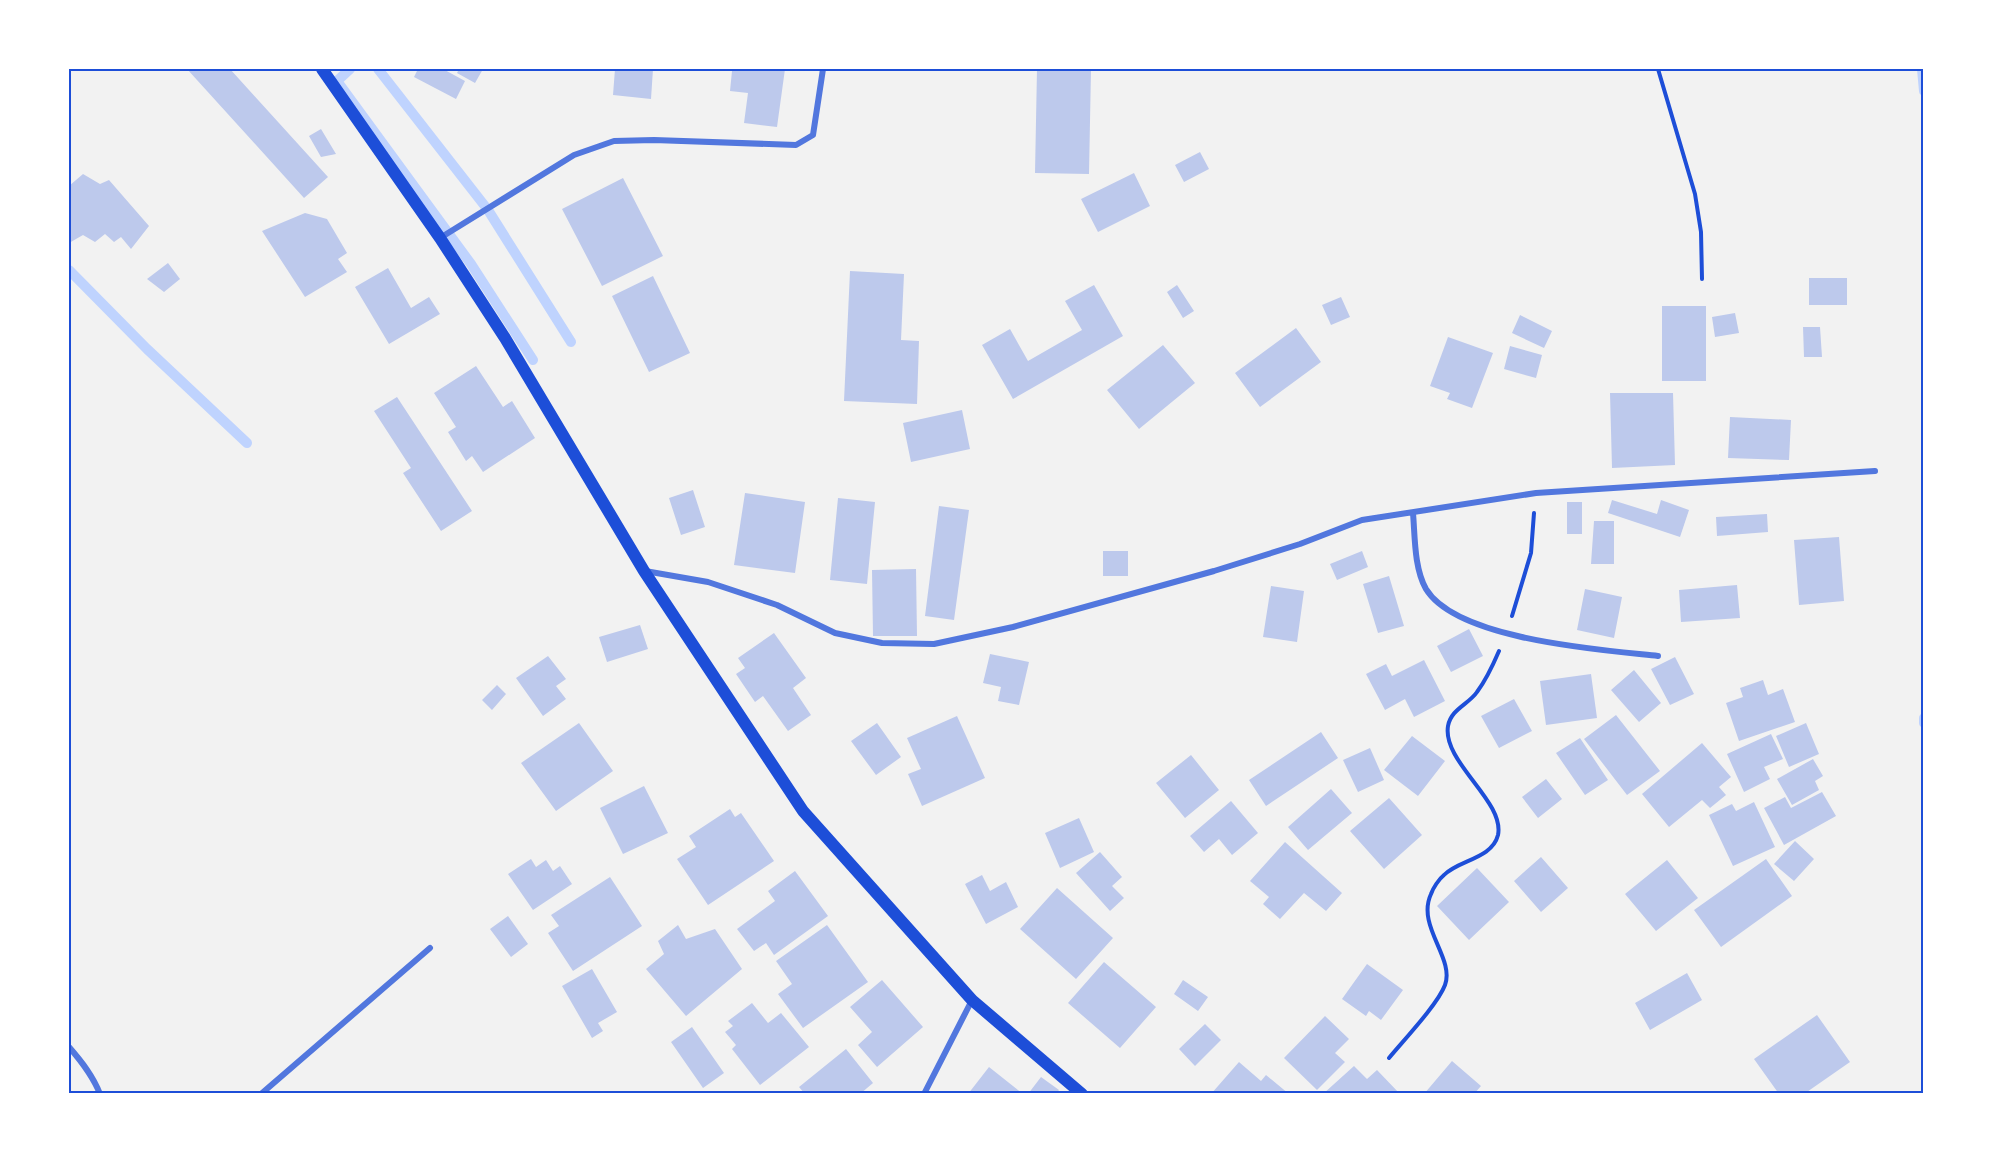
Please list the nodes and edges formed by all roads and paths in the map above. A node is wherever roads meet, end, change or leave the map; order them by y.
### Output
1 (322, 69) edge
2 (823, 69) edge
3 (1658, 69) edge
4 (440, 238) junction
5 (1702, 279) dead end
6 (1875, 471) dead end
7 (1536, 493) junction
8 (1413, 513) junction
9 (644, 571) junction
10 (1506, 633) junction
11 (1658, 656) dead end
12 (430, 948) dead end
13 (972, 1000) junction
14 (69, 1047) edge
15 (1389, 1058) dead end
16 (100, 1094) edge
17 (261, 1094) edge
18 (924, 1094) edge
19 (1082, 1094) edge

1 - 4 main road
2 - 4 street
3 - 5 path
4 - 9 main road
6 - 7 street
7 - 8 street
7 - 10 path
8 - 9 street
8 - 10 street
9 - 13 main road
10 - 11 street
10 - 15 path
12 - 17 street
13 - 18 street
13 - 19 main road
14 - 16 street

